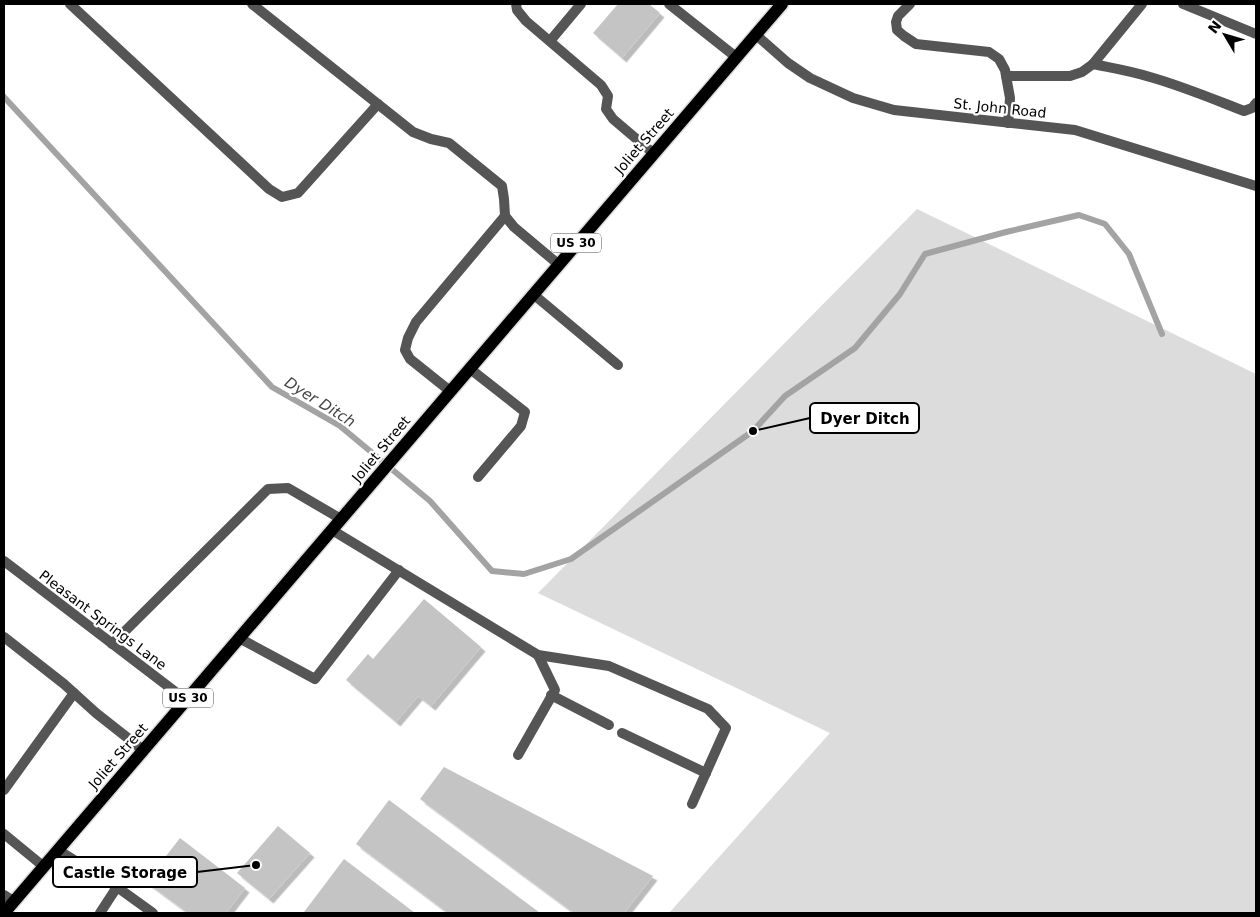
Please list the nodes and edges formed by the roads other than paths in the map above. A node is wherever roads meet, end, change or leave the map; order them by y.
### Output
1 (70, 4) edge
2 (252, 4) edge
3 (516, 4) edge
4 (581, 4) edge
5 (668, 4) edge
6 (782, 4) edge
7 (910, 4) edge
8 (1142, 4) edge
9 (1183, 4) edge
10 (755, 34) junction
11 (1256, 34) edge
12 (550, 41) junction
13 (736, 57) junction
14 (1093, 64) junction
15 (1006, 76) junction
16 (1256, 103) edge
17 (378, 104) junction
18 (1008, 123) junction
19 (653, 154) junction
20 (1256, 186) edge
21 (505, 216) junction
22 (558, 264) junction
23 (532, 294) junction
24 (618, 365) dead end
25 (469, 368) junction
26 (450, 391) junction
27 (478, 477) dead end
28 (340, 519) junction
29 (332, 530) junction
30 (4, 561) edge
31 (399, 570) junction
32 (4, 637) edge
33 (239, 638) junction
34 (112, 644) junction
35 (538, 655) junction
36 (74, 693) junction
37 (551, 695) junction
38 (186, 700) junction
39 (609, 726) dead end
40 (622, 733) dead end
41 (143, 750) junction
42 (518, 755) dead end
43 (706, 773) junction
44 (4, 790) edge
45 (692, 804) dead end
46 (4, 834) edge
47 (58, 850) junction
48 (44, 866) junction
49 (117, 887) junction
50 (9, 898) edge
51 (4, 913) edge
52 (100, 913) edge
53 (153, 913) edge

1 - 17 street
2 - 17 street
3 - 12 street
4 - 12 street
5 - 13 street
6 - 10 main road, Joliet Street / US 30
7 - 15 street
8 - 14 street
9 - 11 street
10 - 13 main road, Joliet Street / US 30
10 - 18 street, St. John Road
12 - 19 street
13 - 19 main road, Joliet Street / US 30
14 - 15 street
14 - 16 street
15 - 18 street
17 - 21 street
18 - 20 street, St. John Road
19 - 22 main road, Joliet Street / US 30
21 - 22 street
21 - 26 street
22 - 23 main road, Joliet Street / US 30
23 - 24 street
23 - 25 main road, Joliet Street / US 30
25 - 26 main road, Joliet Street / US 30
25 - 27 street
26 - 28 main road, Joliet Street / US 30
28 - 29 main road, Joliet Street / US 30
28 - 34 street
29 - 31 street
29 - 33 main road, Joliet Street / US 30
30 - 34 street, Pleasant Springs Lane
31 - 33 street
31 - 35 street
32 - 36 street
33 - 38 main road, Joliet Street / US 30
34 - 38 street, Pleasant Springs Lane
35 - 37 street
35 - 43 street
36 - 41 street
36 - 44 street
37 - 39 street
37 - 42 street
38 - 41 main road, Joliet Street / US 30
40 - 43 street
41 - 47 main road, Joliet Street / US 30
43 - 45 street
46 - 48 street
47 - 48 main road, Joliet Street / US 30
47 - 49 street
48 - 50 main road, Joliet Street / US 30
49 - 52 street
49 - 53 street
50 - 51 main road, Joliet Street / US 30

